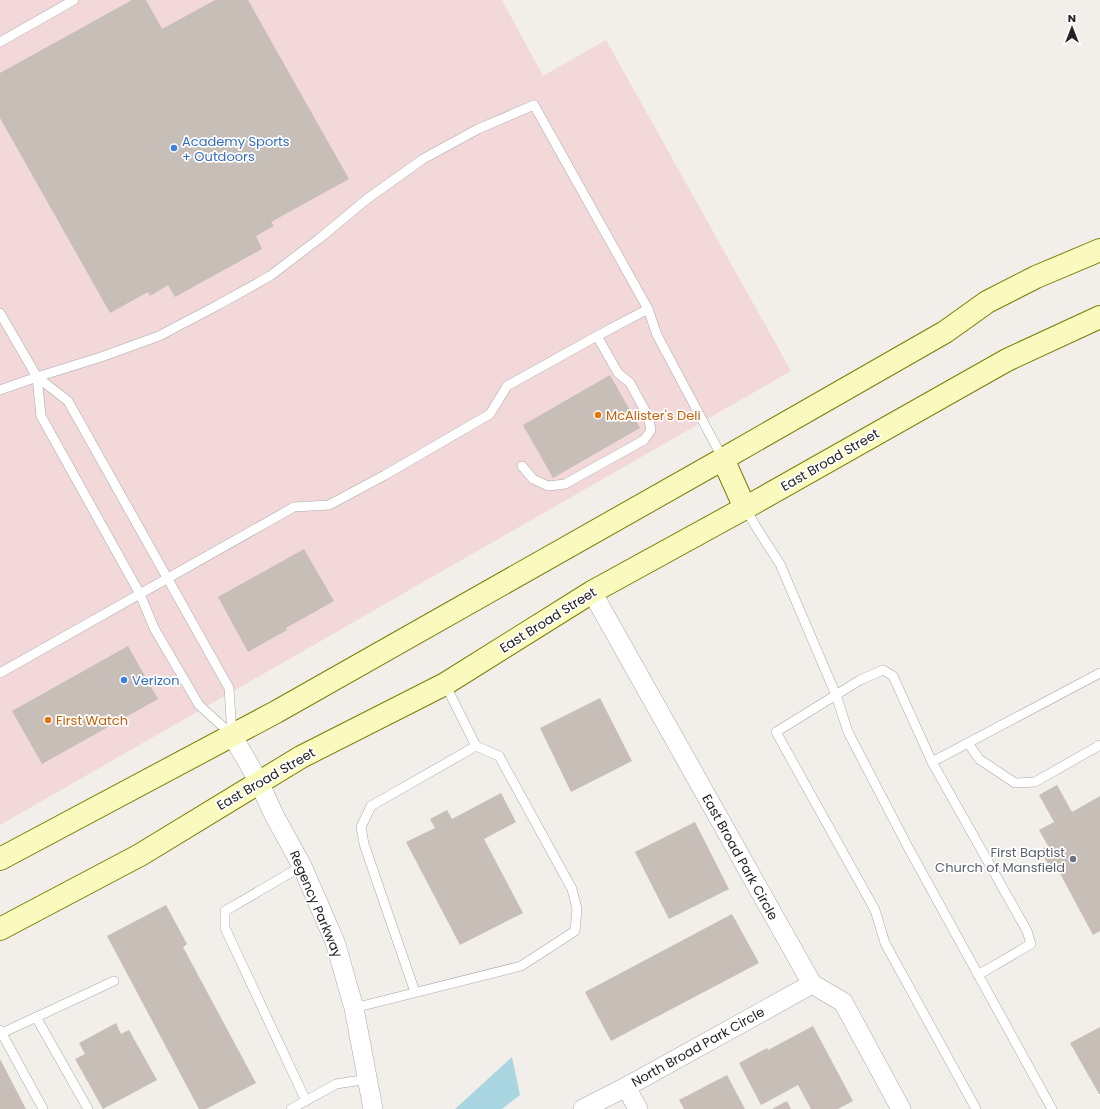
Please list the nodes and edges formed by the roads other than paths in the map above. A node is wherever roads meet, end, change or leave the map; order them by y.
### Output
1 (74, 0) edge
2 (0, 42) edge
3 (1100, 250) edge
4 (648, 309) junction
5 (0, 313) edge
6 (1100, 317) edge
7 (597, 336) junction
8 (37, 377) junction
9 (0, 390) edge
10 (724, 459) junction
11 (522, 466) dead end
12 (745, 508) junction
13 (168, 578) junction
14 (592, 592) junction
15 (140, 594) junction
16 (0, 673) edge
17 (1100, 673) edge
18 (445, 684) junction
19 (836, 695) junction
20 (232, 735) junction
21 (968, 743) junction
22 (1100, 745) edge
23 (476, 746) junction
24 (932, 762) junction
25 (259, 782) junction
26 (0, 859) edge
27 (302, 866) junction
28 (0, 929) edge
29 (978, 975) junction
30 (114, 981) dead end
31 (812, 984) junction
32 (416, 992) junction
33 (354, 1008) junction
34 (36, 1017) junction
35 (1, 1032) edge
36 (368, 1079) junction
37 (626, 1087) junction
38 (306, 1101) junction
39 (898, 1108) edge
40 (43, 1109) edge
41 (88, 1109) edge
42 (291, 1109) edge
43 (373, 1109) edge
44 (583, 1109) edge
45 (638, 1109) edge
46 (976, 1109) edge
47 (1052, 1109) edge

1 - 2 lane
3 - 10 main road
4 - 7 lane
4 - 8 lane
4 - 10 lane
5 - 8 lane
6 - 12 main road, East Broad Street
7 - 11 lane
7 - 13 lane
8 - 9 lane
8 - 13 lane
8 - 15 lane
10 - 12 main road
10 - 20 main road
12 - 14 main road, East Broad Street
12 - 19 lane
13 - 15 lane
13 - 20 lane
14 - 18 main road, East Broad Street
14 - 31 street, East Broad Park Circle
15 - 16 lane
15 - 20 lane
17 - 21 lane
18 - 23 lane
18 - 25 main road, East Broad Street
19 - 24 lane
19 - 29 lane
19 - 46 lane
20 - 25 street, Regency Parkway
20 - 26 main road
21 - 22 lane
21 - 24 lane
23 - 32 lane
23 - 32 lane
24 - 29 lane
25 - 27 street, Regency Parkway
25 - 28 main road, East Broad Street
27 - 33 street, Regency Parkway
27 - 38 lane
29 - 47 lane
30 - 34 lane
31 - 37 street, North Broad Park Circle
31 - 39 street
32 - 33 lane
33 - 36 street, Regency Parkway
34 - 35 lane
34 - 41 lane
35 - 40 lane
36 - 38 lane
36 - 43 street, Regency Parkway
37 - 44 street, North Broad Park Circle
37 - 45 street
38 - 42 lane

